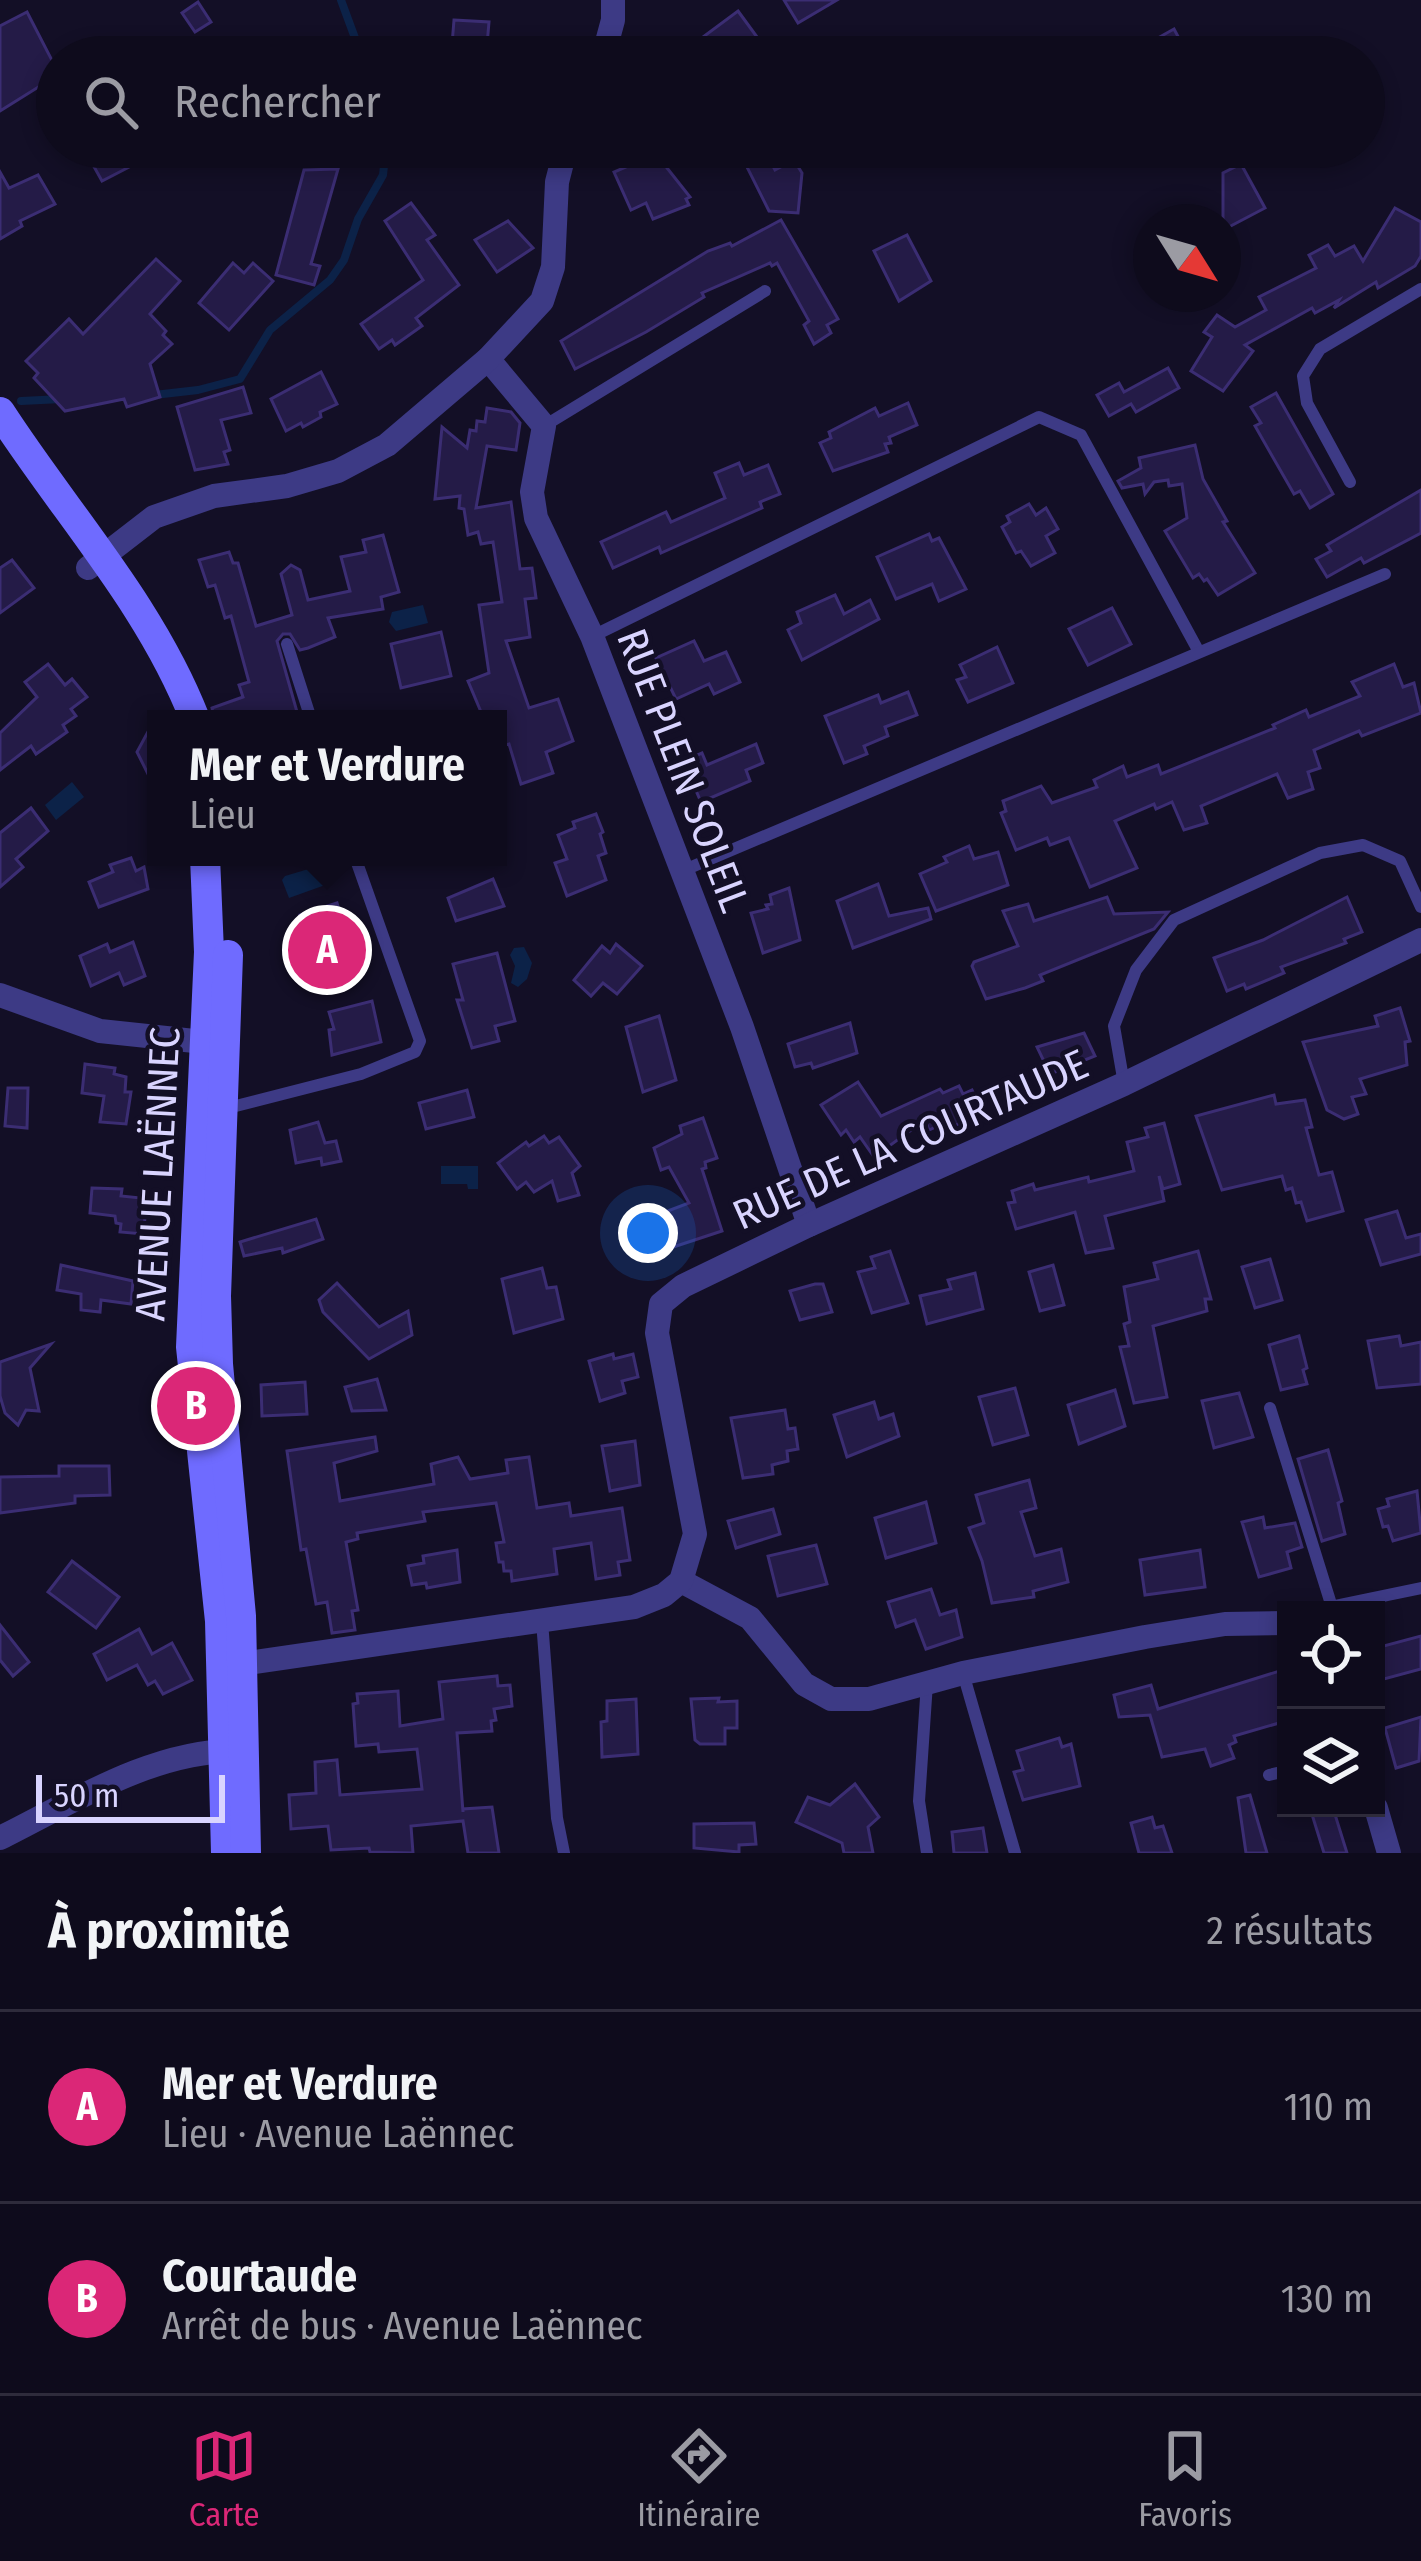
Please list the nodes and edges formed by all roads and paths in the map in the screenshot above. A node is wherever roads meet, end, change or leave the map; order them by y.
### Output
1 (613, 0) edge
2 (609, 36) edge
3 (561, 168) edge
4 (1421, 289) edge
5 (765, 291) dead end
6 (488, 359) junction
7 (0, 412) edge
8 (544, 426) junction
9 (0, 442) edge
10 (1350, 482) dead end
11 (95, 562) junction
12 (1385, 574) dead end
13 (592, 636) junction
14 (287, 644) dead end
15 (1198, 652) junction
16 (170, 710) edge
17 (191, 710) edge
18 (307, 710) edge
19 (205, 866) edge
20 (225, 866) edge
21 (358, 866) edge
22 (680, 871) junction
23 (1421, 907) edge
24 (1421, 940) edge
25 (0, 995) edge
26 (215, 1043) junction
27 (1124, 1084) junction
28 (223, 1110) junction
29 (809, 1225) junction
30 (1270, 1408) dead end
31 (681, 1581) junction
32 (1421, 1588) edge
33 (1330, 1601) edge
34 (1348, 1601) edge
35 (542, 1618) junction
36 (1277, 1623) edge
37 (232, 1665) junction
38 (963, 1673) junction
39 (927, 1683) junction
40 (235, 1751) junction
41 (1277, 1773) edge
42 (1269, 1775) dead end
43 (1379, 1817) edge
44 (2, 1832) edge
45 (226, 1853) edge
46 (246, 1853) edge
47 (563, 1853) edge
48 (927, 1853) edge
49 (1015, 1853) edge
50 (1389, 1853) edge

1 - 2 street
3 - 6 street
4 - 10 lane
5 - 8 lane
6 - 8 street
6 - 11 street
7 - 11 main road
8 - 13 street, RUE PLEIN SOLEIL
9 - 11 main road
11 - 16 main road
11 - 17 main road
12 - 15 lane
13 - 15 lane
13 - 22 street, RUE PLEIN SOLEIL
14 - 18 lane
15 - 22 lane
19 - 26 main road, AVENUE LAËNNEC
20 - 26 main road, AVENUE LAËNNEC
21 - 28 lane
22 - 29 street, RUE PLEIN SOLEIL
23 - 27 lane
24 - 27 street, RUE DE LA COURTAUDE
25 - 26 street
26 - 28 main road, AVENUE LAËNNEC
26 - 37 main road, AVENUE LAËNNEC
27 - 29 street, RUE DE LA COURTAUDE
28 - 37 main road, AVENUE LAËNNEC
29 - 31 street, RUE DE LA COURTAUDE
30 - 33 lane
31 - 35 street
31 - 39 street
32 - 34 lane
35 - 37 street
35 - 47 lane
36 - 38 street
37 - 40 main road, AVENUE LAËNNEC
38 - 39 street
38 - 49 lane
39 - 48 lane
40 - 44 street
40 - 45 main road, AVENUE LAËNNEC
40 - 46 main road, AVENUE LAËNNEC
41 - 42 lane
43 - 50 street

